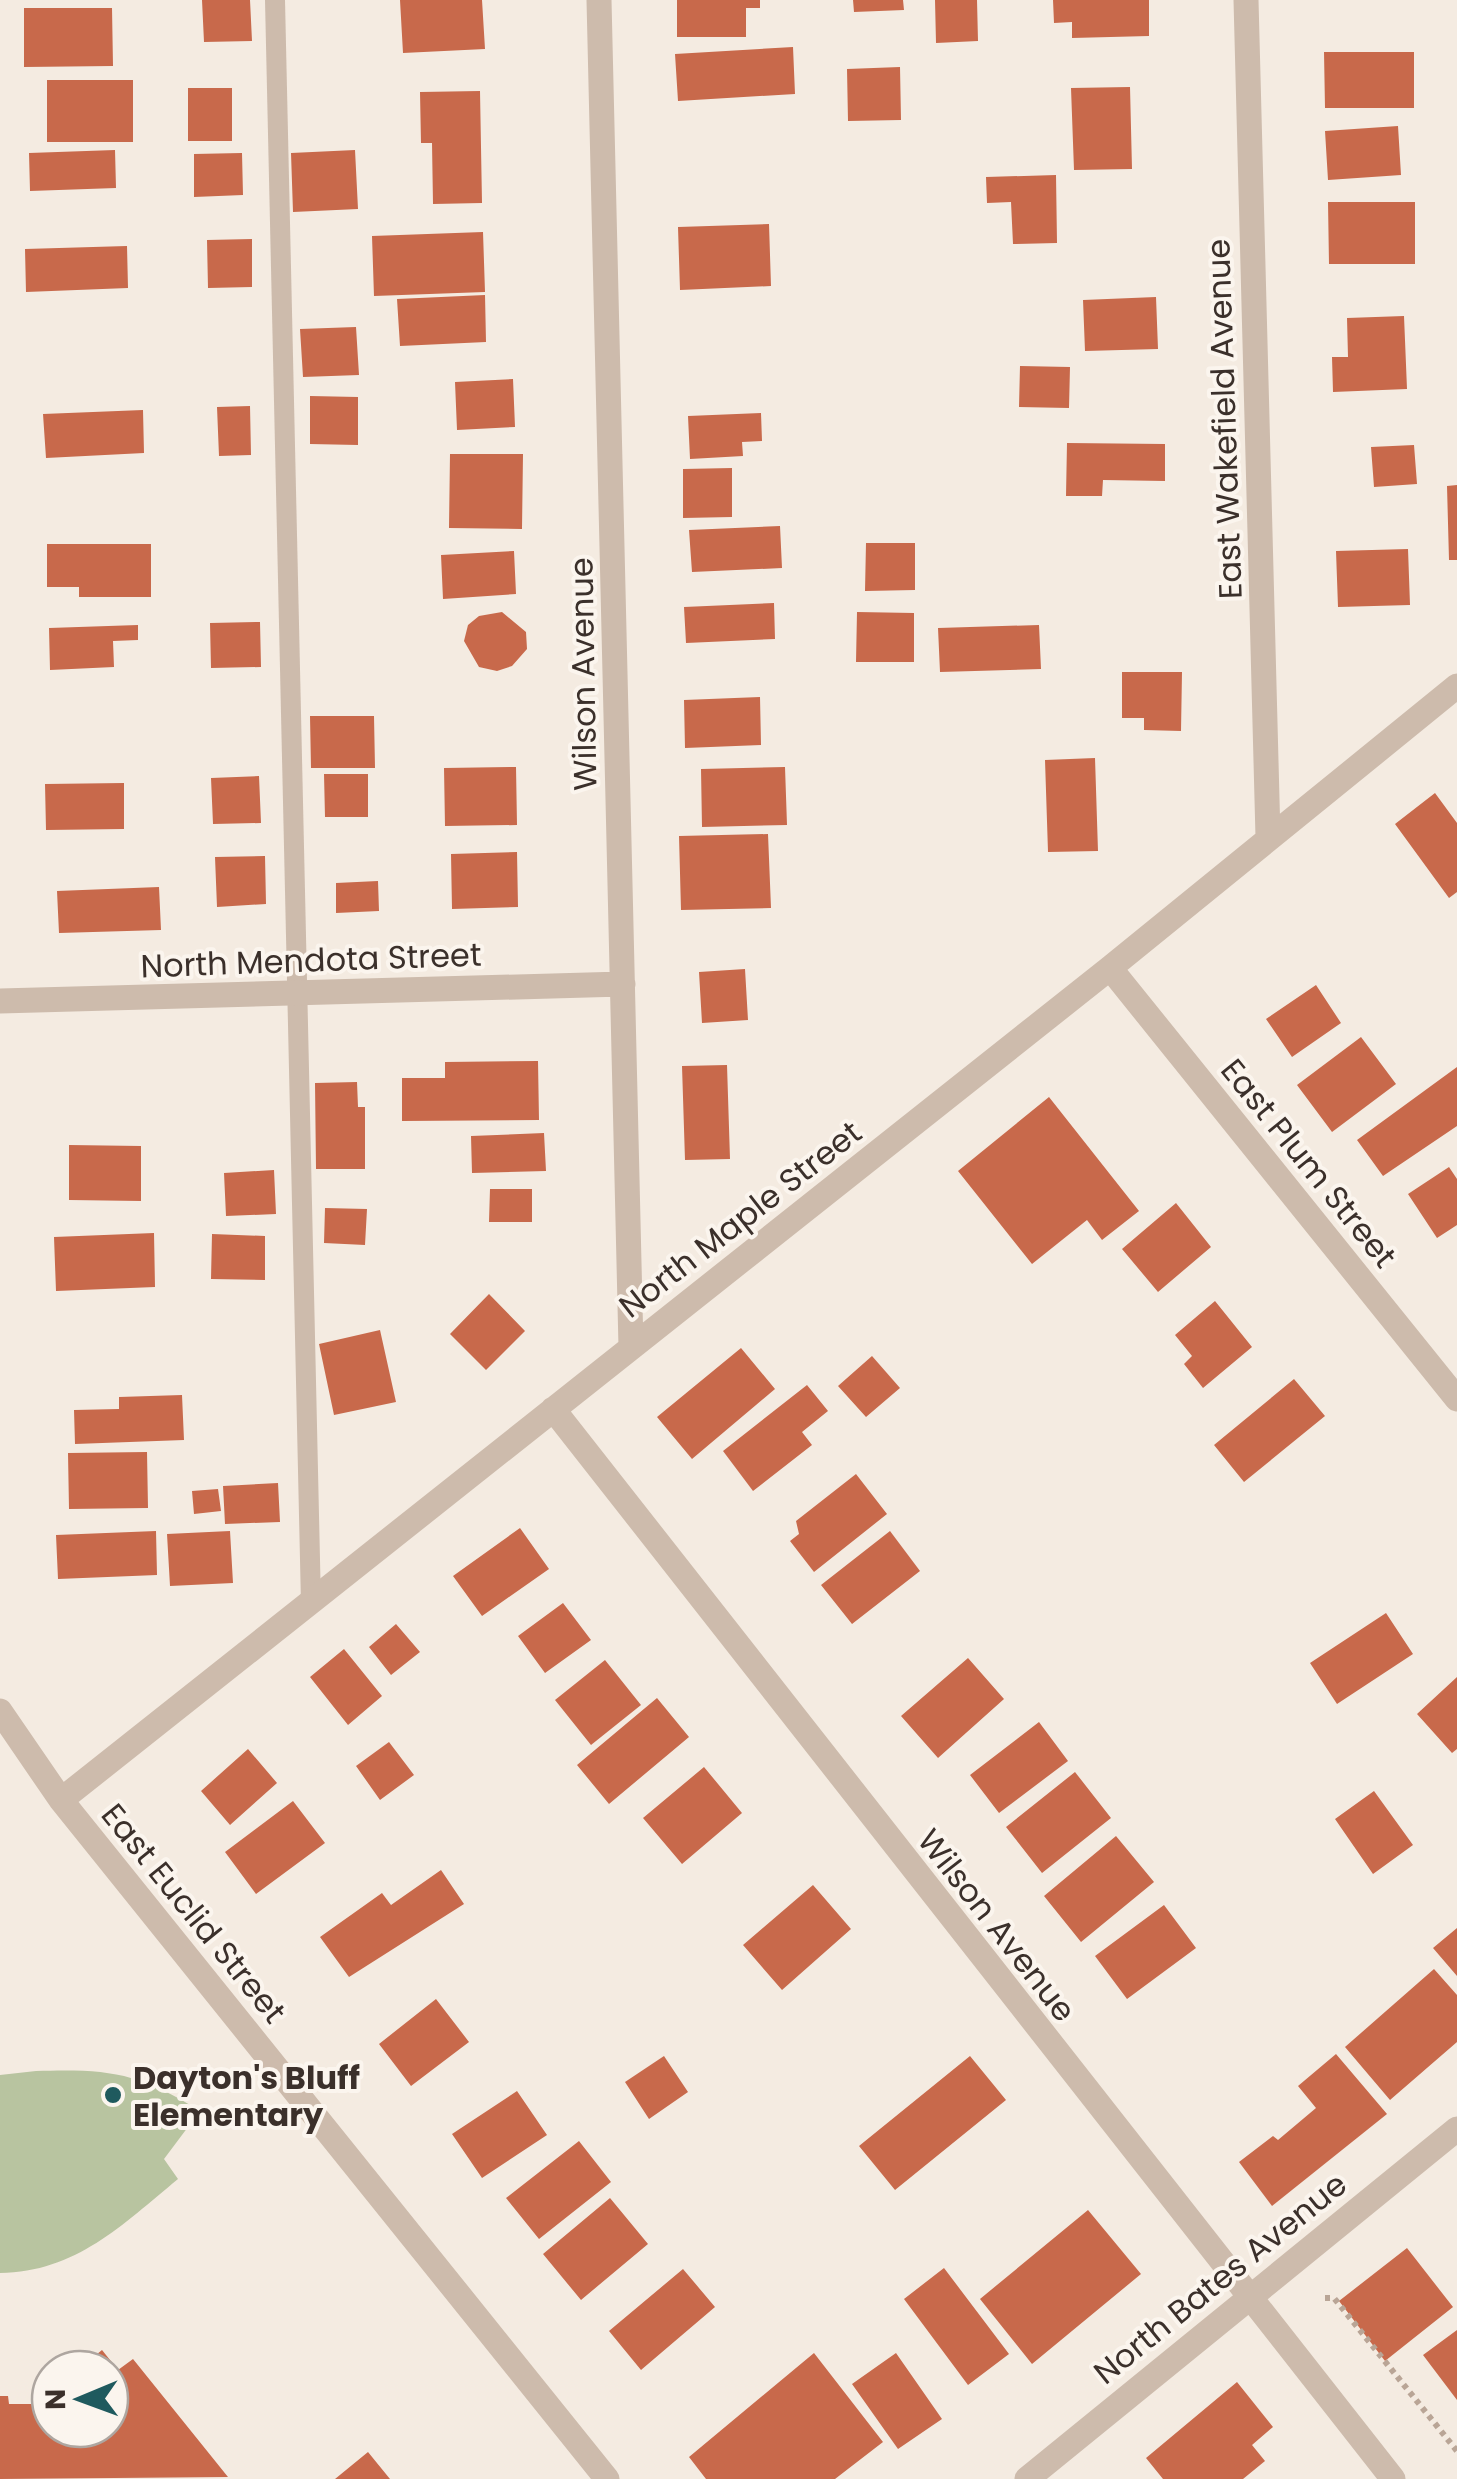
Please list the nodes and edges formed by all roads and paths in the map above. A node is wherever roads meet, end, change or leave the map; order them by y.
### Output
1 (275, 0) edge
2 (600, 0) edge
3 (1246, 0) edge
4 (1457, 686) edge
5 (1268, 837) junction
6 (1110, 968) junction
7 (623, 984) junction
8 (298, 992) junction
9 (0, 1001) edge
10 (631, 1347) junction
11 (1457, 1399) edge
12 (553, 1409) junction
13 (310, 1604) junction
14 (0, 1711) edge
15 (61, 1800) junction
16 (1457, 2129) edge
17 (1247, 2296) junction
18 (1325, 2298) dead end
19 (1457, 2451) edge
20 (607, 2479) edge
21 (1026, 2479) edge
22 (1393, 2479) edge

1 - 8 lane
2 - 7 street, Wilson Avenue
3 - 5 street, East Wakefield Avenue
4 - 5 street, North Maple Street
5 - 6 street, North Maple Street
6 - 10 street, North Maple Street
6 - 11 street, East Plum Street
7 - 8 street, North Mendota Street
7 - 10 street, Wilson Avenue
8 - 9 street, North Mendota Street
8 - 13 lane
10 - 12 street, North Maple Street
12 - 13 street, North Maple Street
12 - 17 street, Wilson Avenue
13 - 15 street, North Maple Street
14 - 15 street, East Euclid Street
15 - 20 street, East Euclid Street
16 - 17 street, North Bates Avenue
17 - 21 street, North Bates Avenue
17 - 22 street, Wilson Avenue
18 - 19 path

